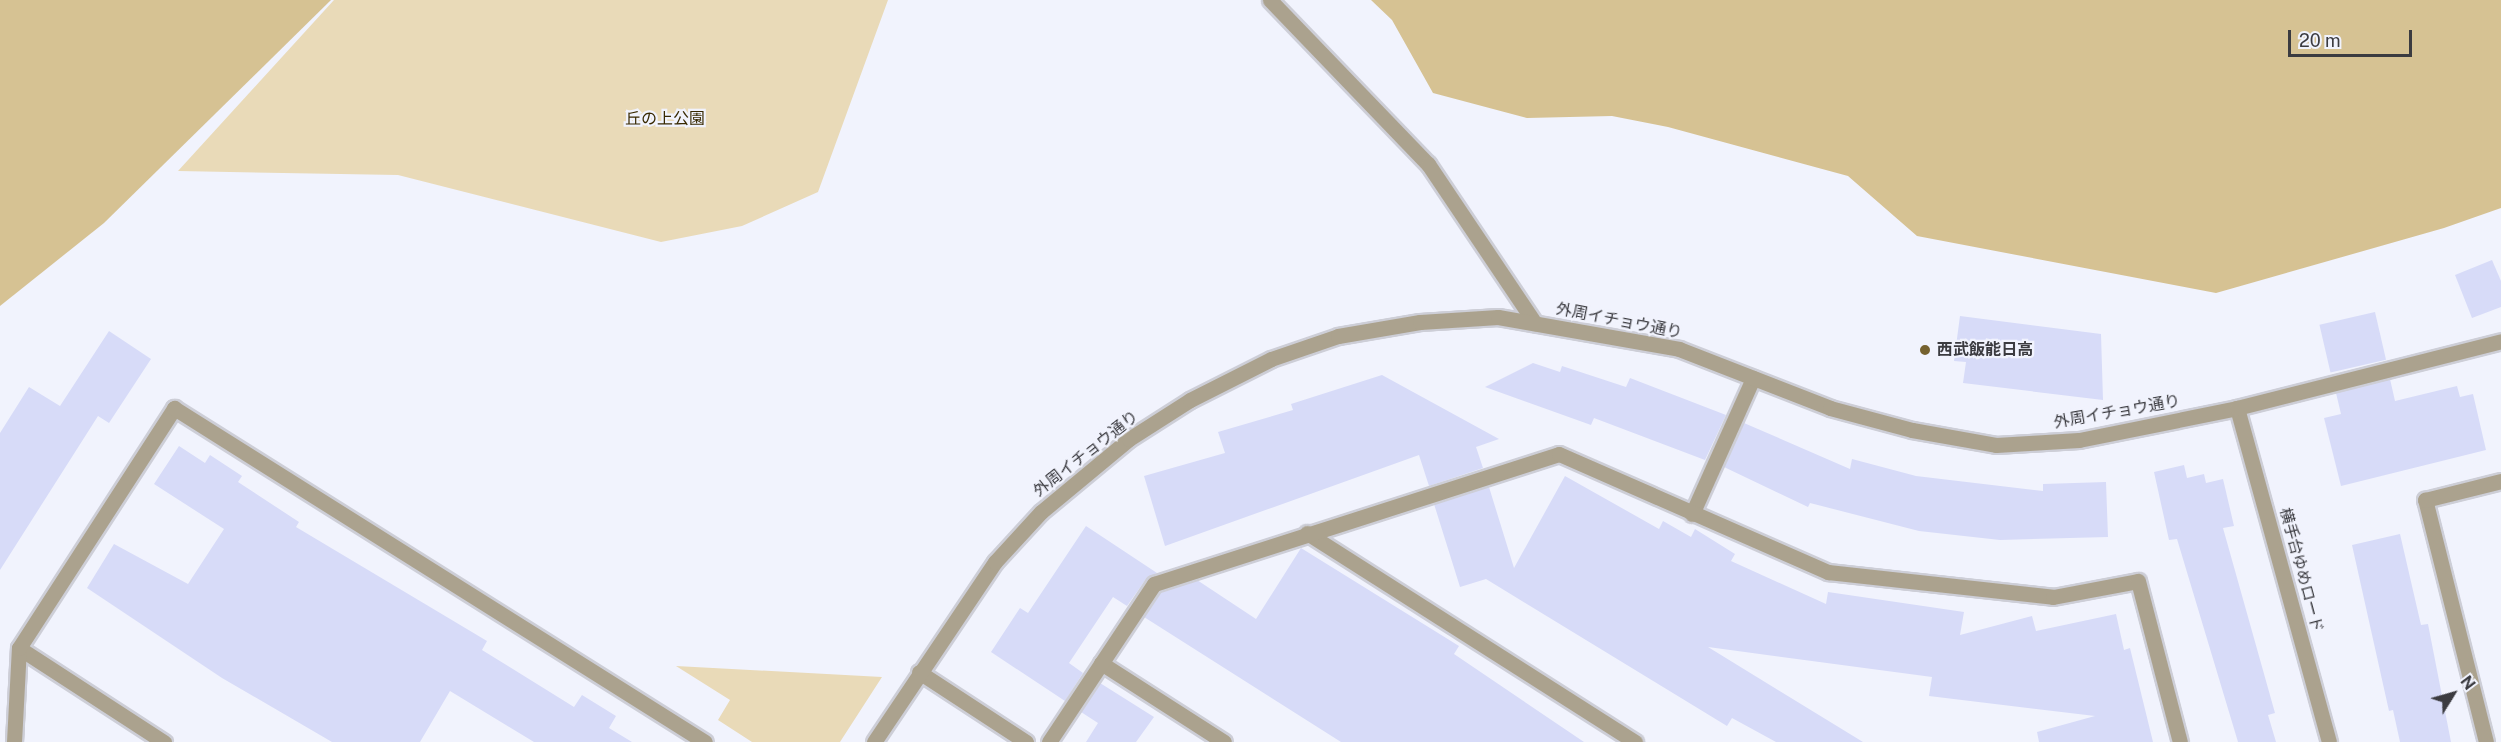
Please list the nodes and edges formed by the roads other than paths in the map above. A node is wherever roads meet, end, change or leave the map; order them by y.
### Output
1 (1270, 0) edge
2 (1535, 323) junction
3 (2501, 341) edge
4 (1754, 378) junction
5 (2237, 408) junction
6 (2501, 481) edge
7 (1692, 514) junction
8 (1307, 533) junction
9 (19, 648) junction
10 (1101, 663) junction
11 (919, 672) junction
12 (14, 742) edge
13 (164, 742) edge
14 (705, 742) edge
15 (874, 742) edge
16 (1026, 742) edge
17 (1049, 742) edge
18 (1224, 742) edge
19 (1635, 742) edge
20 (2180, 742) edge
21 (2329, 742) edge
22 (2486, 742) edge

1 - 2 street
2 - 4 street, 外周イチョウ通り
2 - 11 street, 外周イチョウ通り
3 - 5 street, 外周イチョウ通り
4 - 5 street, 外周イチョウ通り
4 - 7 street
5 - 21 street, 横手台ゆめロード
6 - 22 street
7 - 8 street
7 - 20 street
8 - 10 street
8 - 19 street
9 - 12 street
9 - 13 street
9 - 14 street
10 - 17 street
10 - 18 street
11 - 15 street, 外周イチョウ通り
11 - 16 street

